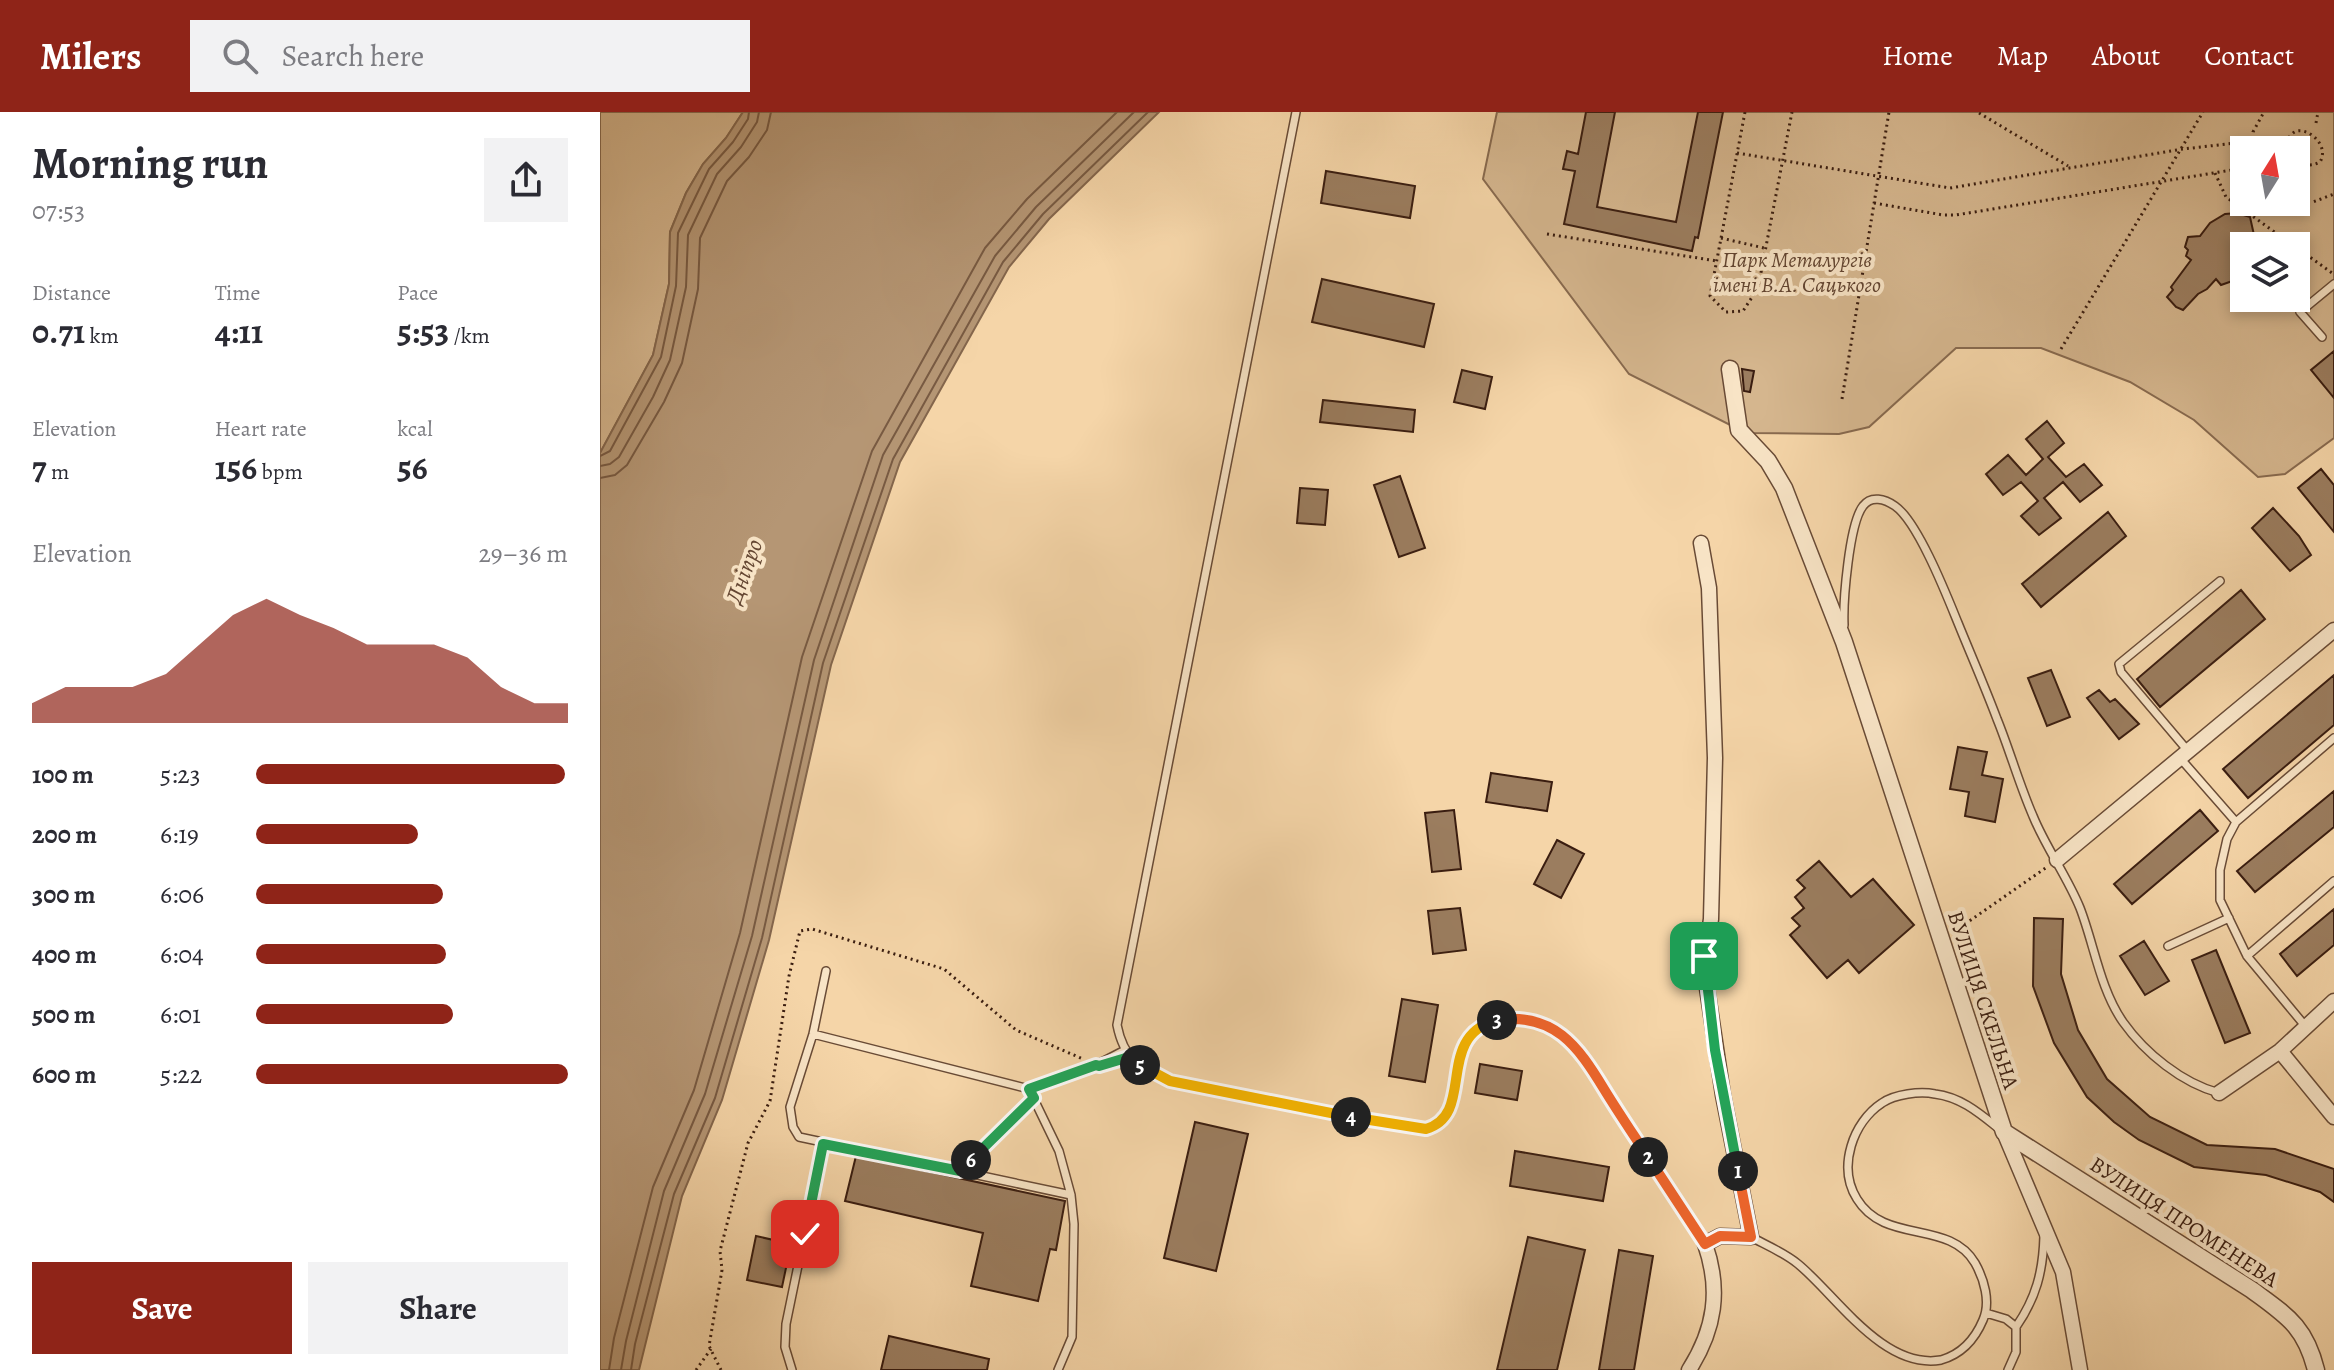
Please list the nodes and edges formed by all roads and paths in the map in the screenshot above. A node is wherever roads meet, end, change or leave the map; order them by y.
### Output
1 (1296, 112) edge
2 (1745, 112) edge
3 (1792, 112) edge
4 (1889, 112) edge
5 (2203, 112) edge
6 (2264, 112) edge
7 (2318, 112) edge
8 (1979, 113) edge
9 (2316, 123) junction
10 (2326, 129) dead end
11 (2253, 136) edge
12 (2290, 136) edge
13 (2230, 145) edge
14 (2183, 149) junction
15 (2331, 150) dead end
16 (1737, 153) junction
17 (1783, 161) junction
18 (2310, 165) edge
19 (2071, 167) junction
20 (2230, 170) edge
21 (2215, 173) junction
22 (1879, 177) junction
23 (2161, 182) junction
24 (2334, 194) edge
25 (2310, 202) edge
26 (1874, 203) junction
27 (2274, 232) edge
28 (1547, 234) dead end
29 (1721, 238) junction
30 (1766, 248) junction
31 (2310, 258) edge
32 (1717, 261) junction
33 (2334, 275) edge
34 (2334, 284) edge
35 (2322, 337) dead end
36 (2061, 349) dead end
37 (1730, 369) dead end
38 (1842, 399) dead end
39 (1701, 543) dead end
40 (2220, 581) dead end
41 (2334, 630) edge
42 (1844, 642) junction
43 (2334, 738) edge
44 (2184, 754) junction
45 (2236, 822) junction
46 (2057, 860) junction
47 (2334, 881) edge
48 (2229, 918) junction
49 (1941, 941) junction
50 (2168, 946) dead end
51 (2247, 956) junction
52 (826, 971) dead end
53 (2334, 1001) edge
54 (2306, 1027) junction
55 (813, 1034) junction
56 (1125, 1050) junction
57 (2280, 1051) junction
58 (1096, 1065) junction
59 (1029, 1089) junction
60 (2219, 1093) joint
61 (1034, 1098) junction
62 (2334, 1117) edge
63 (2004, 1132) junction
64 (823, 1144) junction
65 (960, 1171) junction
66 (1071, 1195) junction
67 (2044, 1229) junction
68 (1751, 1237) junction
69 (1705, 1244) junction
70 (1986, 1313) junction
71 (2016, 1327) junction
72 (711, 1349) junction
73 (696, 1370) edge
74 (721, 1370) edge
75 (792, 1370) edge
76 (1058, 1370) edge
77 (1689, 1370) edge
78 (2008, 1370) edge
79 (2080, 1370) edge
80 (2316, 1370) edge

1 - 56 lane
2 - 16 path
3 - 17 path
4 - 22 path
5 - 14 path
6 - 11 path
7 - 9 path
8 - 19 path
9 - 10 path
9 - 12 path
13 - 14 path
14 - 19 path
14 - 23 path
15 - 18 path
16 - 17 path
16 - 29 path
17 - 22 path
17 - 30 path
19 - 22 path
20 - 21 path
21 - 23 path
21 - 27 path
22 - 26 path
23 - 26 path
23 - 36 path
24 - 25 path
26 - 38 path
28 - 32 path
29 - 30 path
29 - 32 path
30 - 32 path
31 - 33 path
34 - 35 lane
37 - 42 street, ВУЛИЦЯ СКЕЛЬНА
39 - 68 street
40 - 44 lane
41 - 44 street
42 - 46 lane
42 - 49 street, ВУЛИЦЯ СКЕЛЬНА
43 - 45 lane
44 - 45 lane
44 - 46 street
45 - 48 lane
46 - 49 path
46 - 60 lane
47 - 51 lane
48 - 50 lane
48 - 51 lane
49 - 63 street, ВУЛИЦЯ СКЕЛЬНА
51 - 54 lane
52 - 55 lane
53 - 54 street
54 - 57 street
55 - 59 lane
55 - 64 lane
56 - 58 lane
56 - 69 lane
57 - 60 street
57 - 62 street
58 - 59 lane
58 - 72 path
59 - 61 lane
61 - 65 lane
61 - 66 lane
63 - 67 street, ВУЛИЦЯ СКЕЛЬНА
63 - 70 lane
63 - 80 street, ВУЛИЦЯ ПРОМЕНЕВА
64 - 65 lane
64 - 75 lane
65 - 66 lane
66 - 76 lane
67 - 71 lane
67 - 79 street, ВУЛИЦЯ СКЕЛЬНА
68 - 69 street
68 - 70 lane
69 - 77 street
70 - 71 lane
71 - 78 lane
72 - 73 path
72 - 74 path

